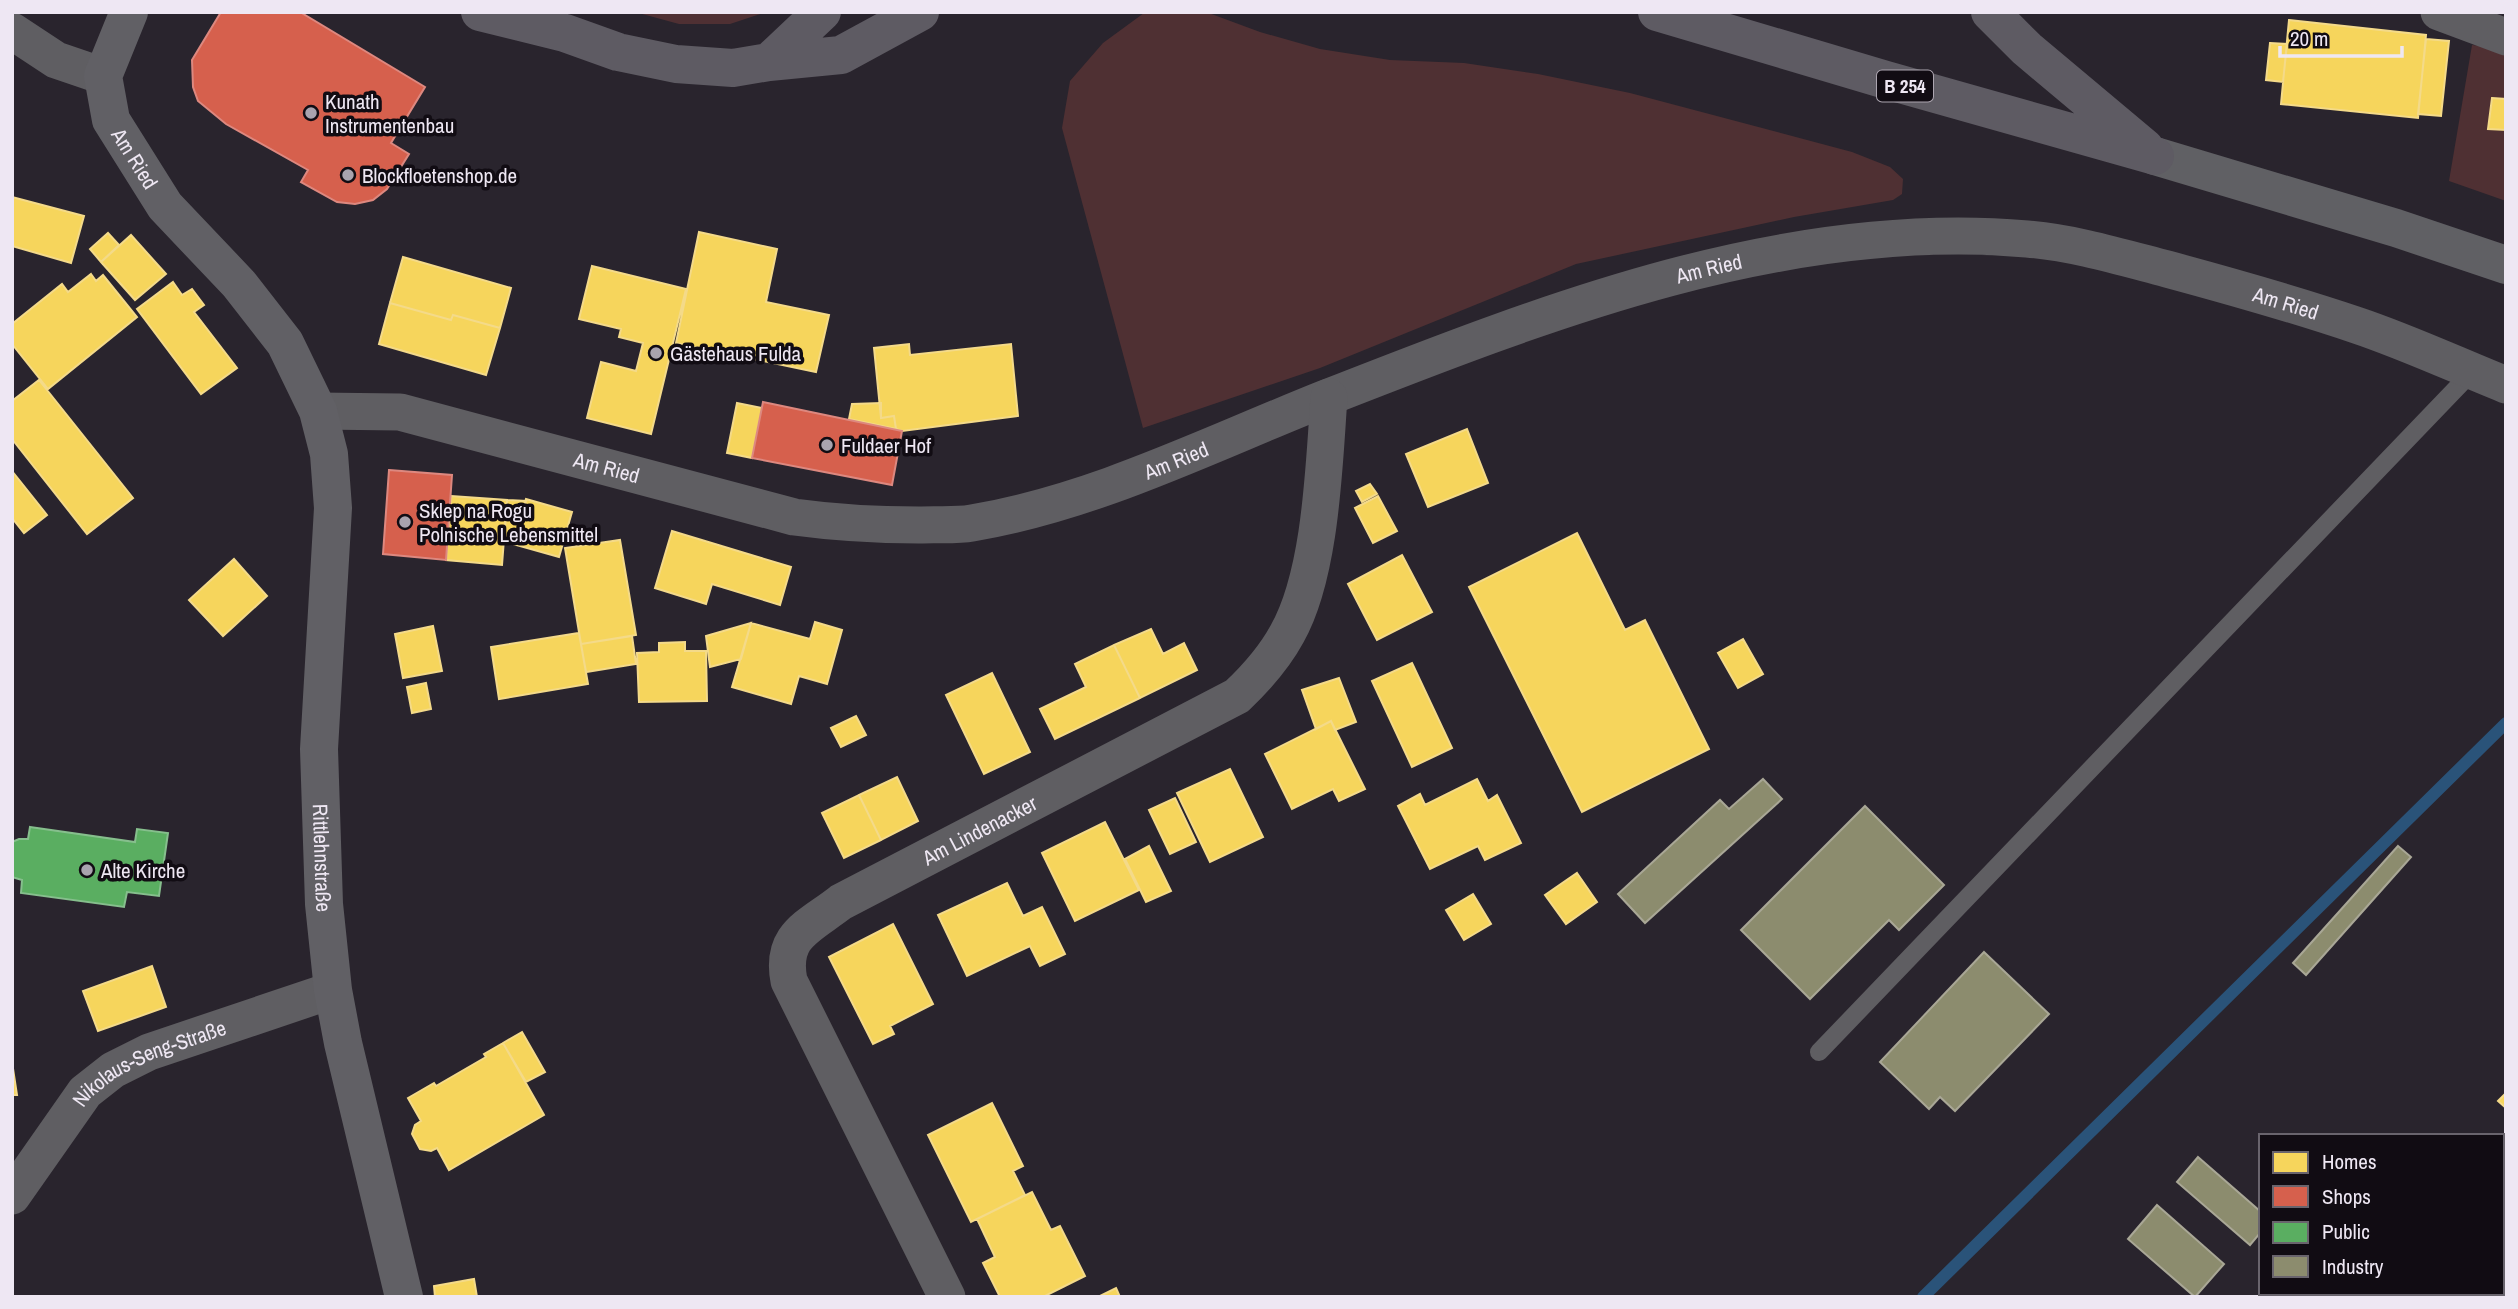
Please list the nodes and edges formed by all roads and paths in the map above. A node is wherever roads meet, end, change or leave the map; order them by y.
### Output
1 (129, 12) edge
2 (480, 12) edge
3 (822, 12) edge
4 (919, 12) edge
5 (1657, 12) edge
6 (1990, 12) edge
7 (2438, 12) edge
8 (554, 23) edge
9 (12, 31) edge
10 (2506, 37) edge
11 (769, 62) junction
12 (103, 76) junction
13 (2155, 156) junction
14 (2506, 265) edge
15 (2472, 372) junction
16 (2506, 385) edge
17 (1329, 397) junction
18 (318, 411) junction
19 (333, 990) junction
20 (1819, 1052) dead end
21 (16, 1182) edge
22 (404, 1297) edge
23 (947, 1297) edge

1 - 12 street
2 - 8 highway
3 - 11 highway
4 - 11 highway
5 - 13 highway, B 254
6 - 13 highway
7 - 10 street
8 - 11 highway
9 - 12 street
12 - 18 street, Am Ried
13 - 14 main road, B 254
15 - 16 street, Am Ried
15 - 17 street, Am Ried
15 - 20 lane
17 - 18 street, Am Ried
17 - 23 street, Am Lindenacker
18 - 19 street, Rittlehnstraße
19 - 21 street, Nikolaus-Seng-Straße
19 - 22 street, Rittlehnstraße

